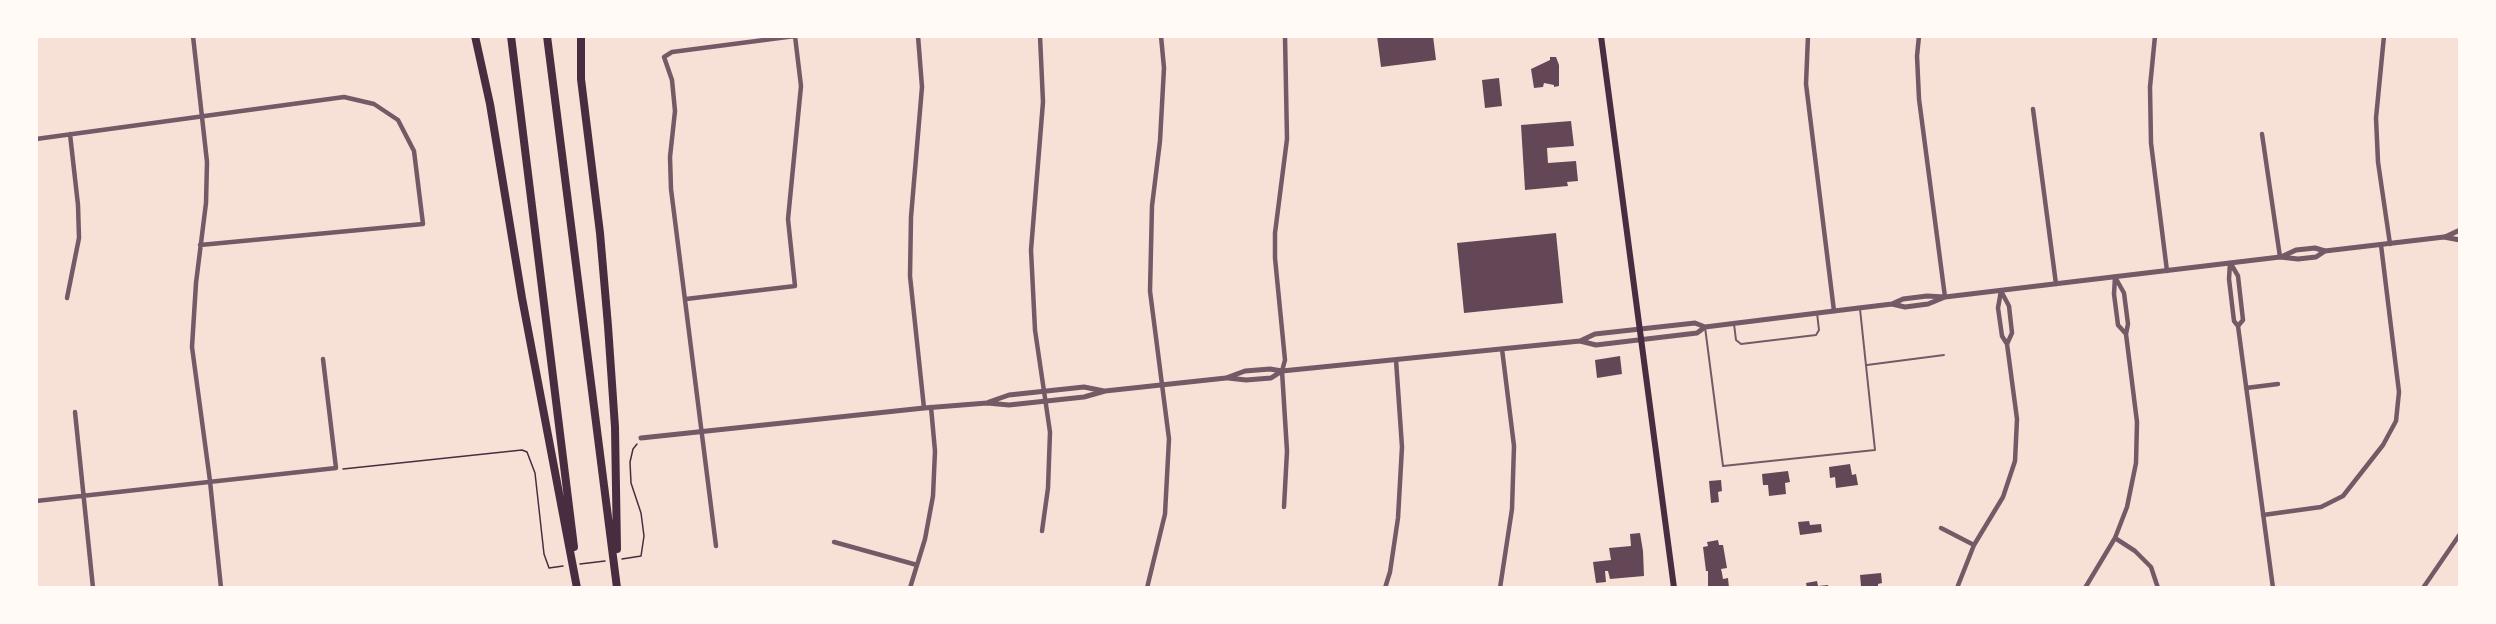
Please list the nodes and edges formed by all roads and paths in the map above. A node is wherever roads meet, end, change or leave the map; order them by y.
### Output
1 (193, 36) edge
2 (475, 36) edge
3 (511, 36) edge
4 (548, 36) edge
5 (581, 36) edge
6 (795, 36) edge
7 (918, 36) edge
8 (1040, 36) edge
9 (1161, 36) edge
10 (1285, 36) edge
11 (1601, 36) edge
12 (1808, 36) edge
13 (1919, 36) edge
14 (2155, 36) edge
15 (2384, 36) edge
16 (2034, 109) dead end
17 (203, 116) junction
18 (70, 134) junction
19 (2262, 134) dead end
20 (36, 139) edge
21 (2460, 230) edge
22 (2444, 237) junction
23 (2460, 240) edge
24 (2390, 244) junction
25 (200, 245) junction
26 (2381, 245) junction
27 (2280, 257) junction
28 (2230, 263) junction
29 (2167, 271) junction
30 (2115, 277) junction
31 (2056, 284) junction
32 (2001, 291) junction
33 (1945, 297) junction
34 (67, 298) dead end
35 (686, 299) junction
36 (1860, 308) junction
37 (1834, 311) junction
38 (1816, 313) junction
39 (1734, 324) junction
40 (2238, 326) junction
41 (1705, 327) junction
42 (1640, 330) junction
43 (2126, 334) junction
44 (1641, 340) junction
45 (1580, 341) junction
46 (2007, 344) junction
47 (1502, 350) junction
48 (1944, 355) dead end
49 (323, 359) dead end
50 (1396, 360) junction
51 (1867, 365) junction
52 (1282, 371) junction
53 (1162, 384) junction
54 (2278, 384) dead end
55 (2246, 388) junction
56 (1105, 391) junction
57 (1043, 392) junction
58 (1045, 401) junction
59 (987, 403) junction
60 (924, 408) junction
61 (931, 408) junction
62 (75, 412) dead end
63 (701, 431) junction
64 (641, 438) joint
65 (336, 468) junction
66 (210, 482) junction
67 (84, 498) junction
68 (36, 501) edge
69 (1284, 507) dead end
70 (2263, 515) junction
71 (1941, 528) dead end
72 (1042, 531) dead end
73 (2460, 534) edge
74 (2115, 538) junction
75 (834, 542) dead end
76 (1974, 545) junction
77 (716, 546) dead end
78 (618, 559) dead end
79 (607, 560) dead end
80 (917, 565) junction
81 (617, 587) edge
82 (93, 588) edge
83 (221, 588) edge
84 (578, 588) edge
85 (910, 588) edge
86 (1147, 588) edge
87 (1385, 588) edge
88 (1500, 588) edge
89 (1674, 588) edge
90 (1957, 588) edge
91 (2085, 588) edge
92 (2158, 588) edge
93 (2273, 588) edge
94 (2423, 588) edge

1 - 17 street
2 - 84 highway
3 - 84 highway
4 - 81 highway
5 - 81 highway
6 - 35 street
6 - 35 street
7 - 60 street
8 - 57 street
9 - 53 street
10 - 52 street
11 - 42 main road
12 - 37 street
13 - 33 street
14 - 29 street
15 - 24 street
16 - 31 street
17 - 18 street
17 - 25 street
17 - 25 street
18 - 20 street
18 - 34 street
19 - 27 street
21 - 22 street
22 - 23 street
22 - 24 street
24 - 26 street
25 - 66 street
26 - 27 street
26 - 70 street
27 - 28 street
28 - 29 street
28 - 40 street
28 - 40 street
29 - 30 street
30 - 31 street
30 - 43 street
30 - 43 street
31 - 32 street
32 - 33 street
32 - 46 street
32 - 46 street
33 - 36 street
35 - 63 street
36 - 37 street
36 - 51 lane
37 - 38 street
38 - 39 street
38 - 39 lane
39 - 41 street
40 - 55 street
41 - 42 street
41 - 44 street
41 - 51 lane
42 - 44 main road
42 - 45 street
43 - 74 street
44 - 45 street
44 - 89 main road
45 - 47 street
46 - 76 street
47 - 50 street
47 - 88 street
48 - 51 lane
49 - 65 street
50 - 52 street
50 - 87 street
52 - 53 street
52 - 69 street
53 - 56 street
53 - 86 street
54 - 55 street
55 - 70 street
56 - 57 street
56 - 58 street
57 - 58 street
57 - 59 street
58 - 59 street
58 - 72 street
59 - 61 street
60 - 61 street
60 - 63 street
61 - 80 street
62 - 67 street
63 - 64 street
63 - 77 street
64 - 78 path
65 - 66 street
65 - 79 path
66 - 67 street
66 - 83 street
67 - 68 street
67 - 82 street
70 - 93 street
71 - 76 street
73 - 94 street
74 - 91 street
74 - 92 street
75 - 80 street
76 - 90 street
80 - 85 street

